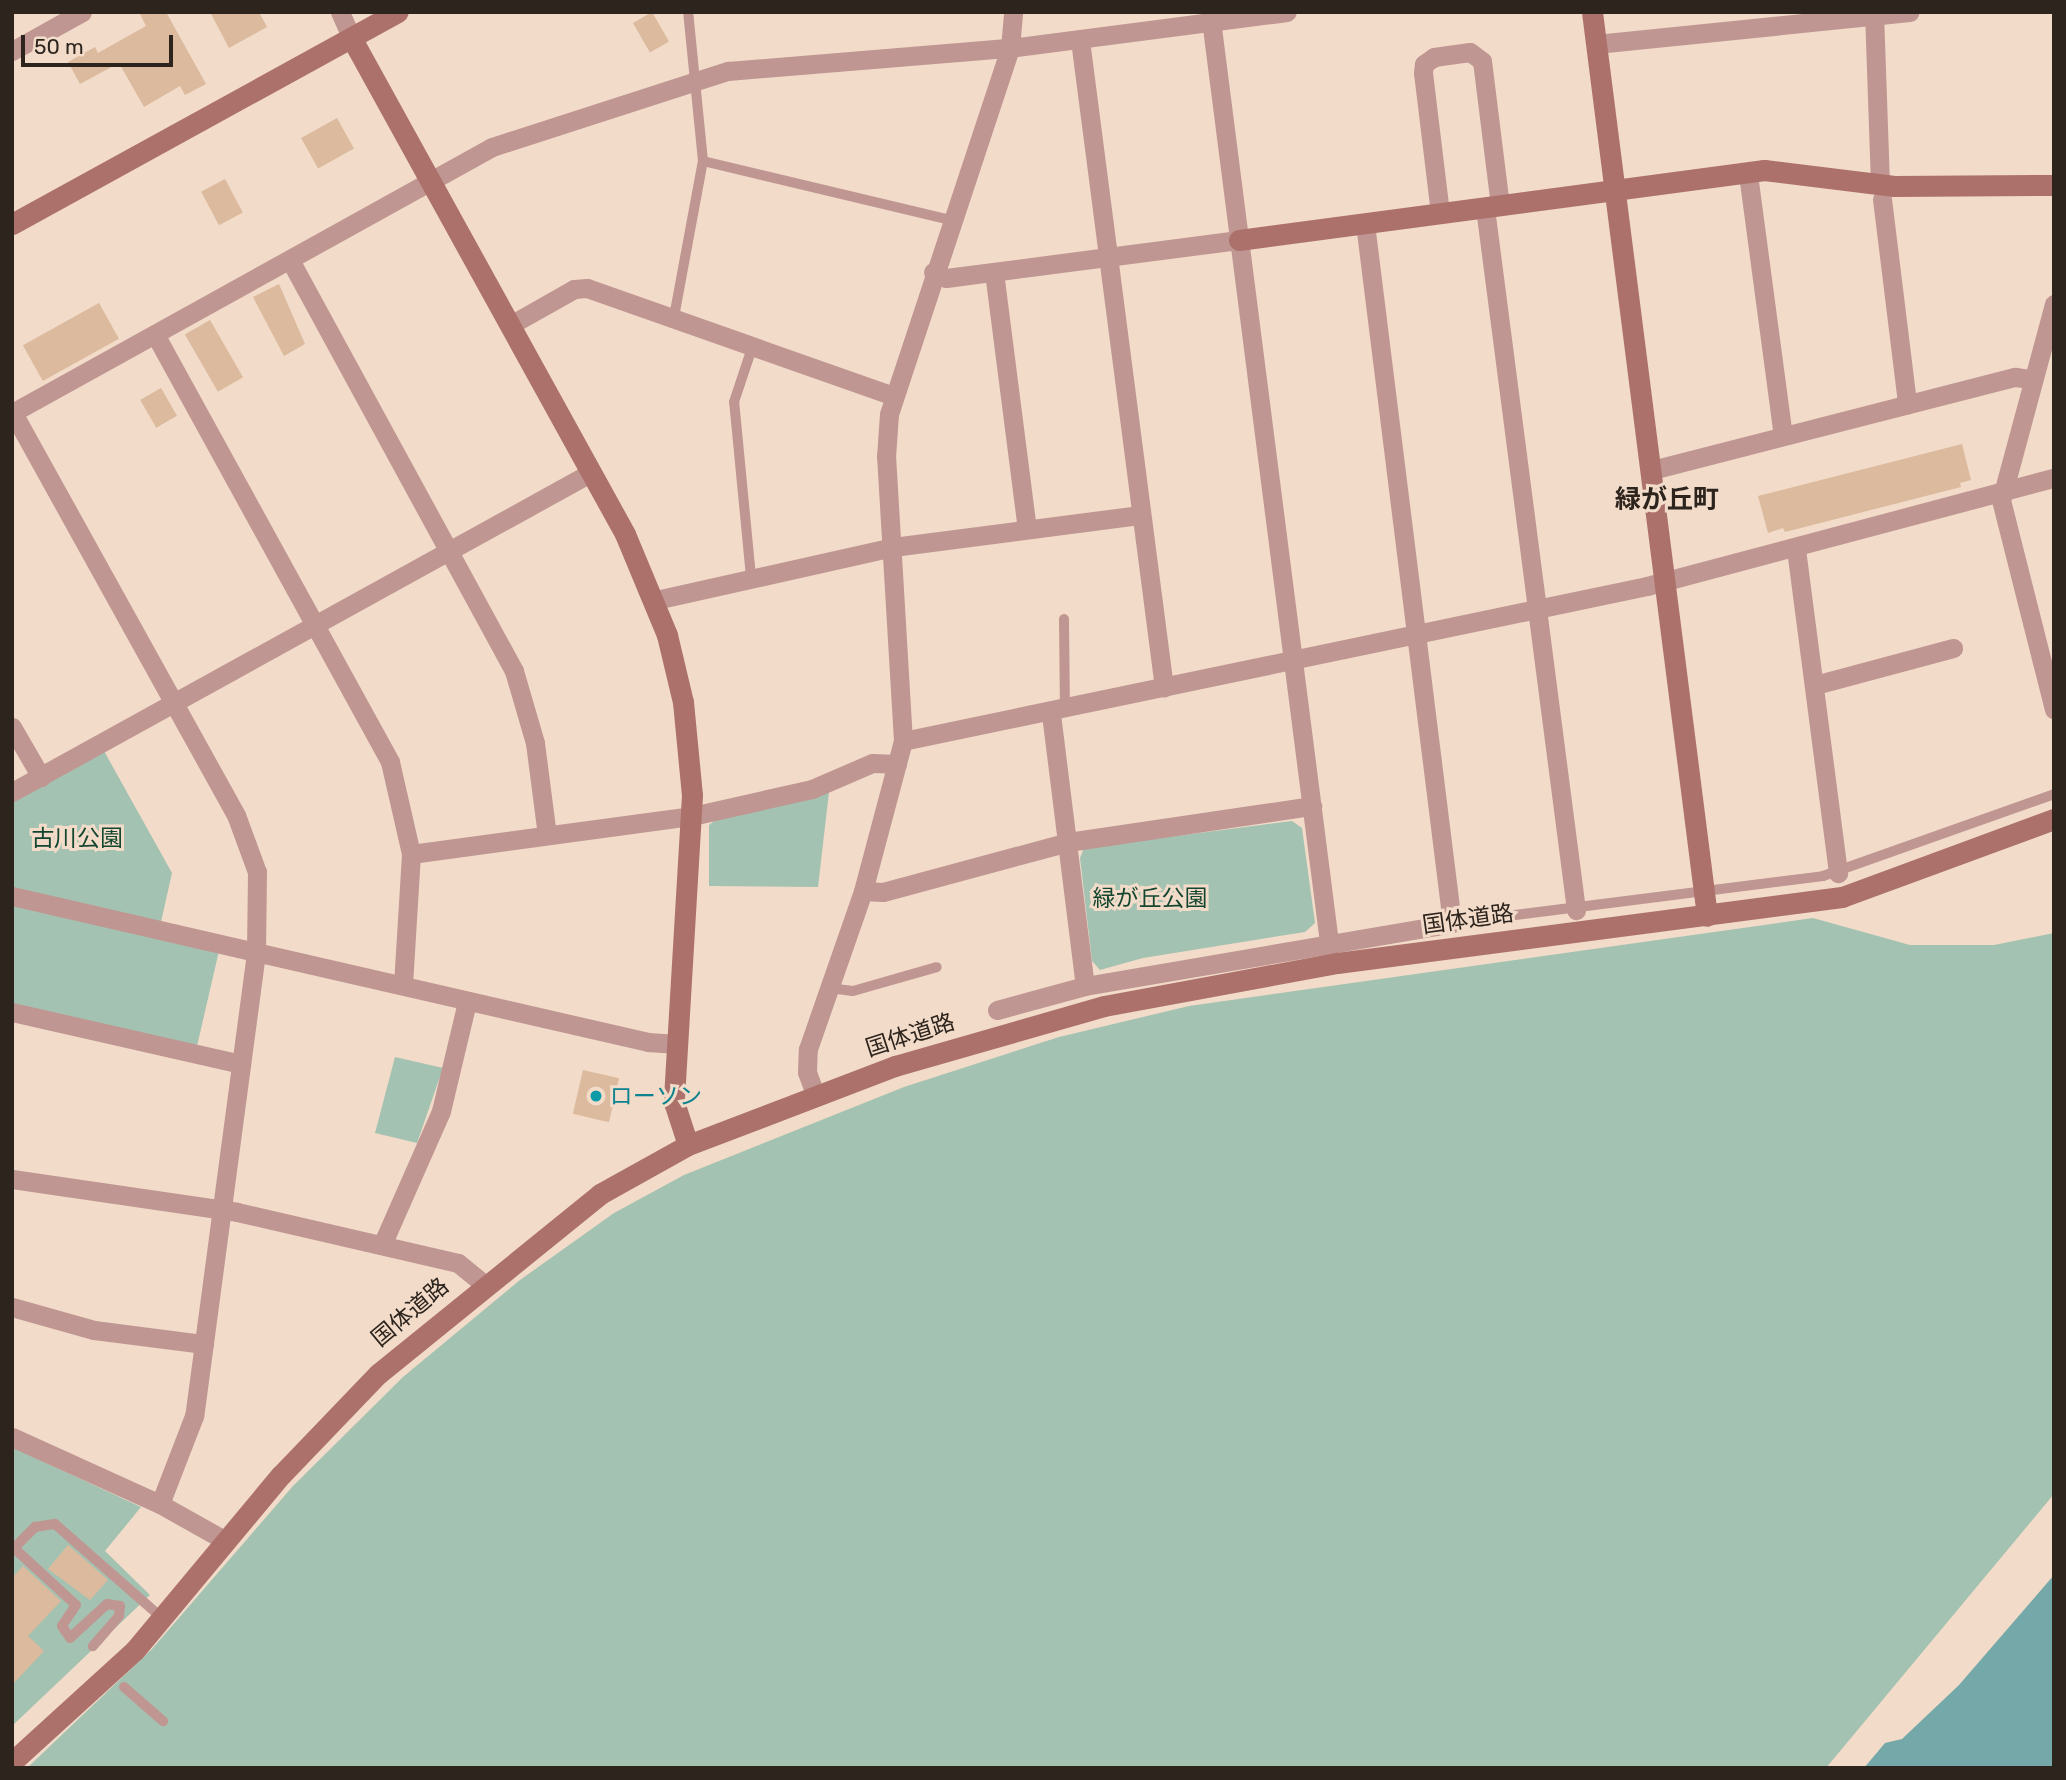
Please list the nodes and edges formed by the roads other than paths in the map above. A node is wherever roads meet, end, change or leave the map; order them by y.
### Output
1 (82, 12) edge
2 (341, 12) edge
3 (397, 12) edge
4 (688, 12) edge
5 (1013, 12) edge
6 (1287, 12) edge
7 (1591, 12) edge
8 (1909, 12) edge
9 (1874, 14) edge
10 (1211, 17) edge
11 (352, 39) junction
12 (1080, 40) junction
13 (1596, 44) junction
14 (1010, 48) junction
15 (12, 51) edge
16 (698, 81) junction
17 (703, 161) junction
18 (1748, 174) junction
19 (431, 181) junction
20 (2054, 185) edge
21 (1614, 190) junction
22 (1881, 192) junction
23 (2054, 199) edge
24 (1492, 207) junction
25 (1440, 213) junction
26 (951, 220) junction
27 (12, 224) edge
28 (1364, 225) junction
29 (1240, 240) junction
30 (1109, 257) junction
31 (290, 260) junction
32 (933, 272) junction
33 (995, 272) junction
34 (2054, 304) edge
35 (674, 317) junction
36 (512, 324) junction
37 (156, 336) junction
38 (752, 348) junction
39 (2032, 379) junction
40 (893, 396) junction
41 (1907, 404) junction
42 (13, 412) edge
43 (1783, 436) junction
44 (1652, 470) junction
45 (592, 472) junction
46 (2054, 478) edge
47 (2001, 494) junction
48 (1141, 515) junction
49 (1027, 529) junction
50 (893, 547) junction
51 (1796, 549) junction
52 (450, 550) junction
53 (751, 577) junction
54 (1665, 582) junction
55 (656, 600) junction
56 (1536, 608) junction
57 (1064, 619) dead end
58 (316, 624) junction
59 (1415, 635) junction
60 (1953, 648) dead end
61 (1293, 659) junction
62 (1815, 685) junction
63 (1164, 688) junction
64 (175, 701) junction
65 (2054, 709) edge
66 (1058, 712) junction
67 (12, 727) edge
68 (903, 741) junction
69 (897, 764) junction
70 (41, 777) junction
71 (12, 792) edge
72 (2054, 794) edge
73 (1312, 806) junction
74 (692, 816) junction
75 (2054, 819) edge
76 (547, 835) junction
77 (1068, 842) junction
78 (411, 854) junction
79 (1838, 873) junction
80 (863, 891) junction
81 (1703, 893) junction
82 (12, 896) edge
83 (1842, 897) junction
84 (1576, 910) junction
85 (1707, 916) junction
86 (1452, 923) junction
87 (1329, 942) junction
88 (256, 953) junction
89 (937, 968) dead end
90 (403, 984) junction
91 (1085, 986) junction
92 (829, 988) junction
93 (467, 1002) junction
94 (997, 1010) dead end
95 (12, 1012) edge
96 (677, 1044) junction
97 (241, 1064) junction
98 (815, 1094) junction
99 (688, 1145) junction
100 (12, 1179) edge
101 (220, 1209) junction
102 (382, 1245) junction
103 (484, 1284) junction
104 (12, 1307) edge
105 (204, 1345) junction
106 (12, 1437) edge
107 (160, 1504) junction
108 (226, 1541) junction
109 (13, 1549) edge
110 (163, 1619) junction
111 (93, 1646) dead end
112 (124, 1687) dead end
113 (163, 1721) dead end
114 (12, 1762) edge

1 - 15 street
2 - 11 street
3 - 11 street
4 - 16 lane
5 - 14 street
6 - 10 street
7 - 13 street
8 - 9 street
9 - 13 street
9 - 22 street
10 - 12 street
10 - 29 street
11 - 19 street
11 - 27 street
12 - 14 street
12 - 30 street
13 - 21 street
14 - 16 street
14 - 26 street
16 - 17 lane
16 - 19 street
17 - 26 lane
17 - 35 lane
18 - 21 street
18 - 22 street
18 - 43 street
19 - 31 street
19 - 36 street
20 - 22 street
21 - 24 street
21 - 44 street
22 - 23 street
22 - 41 street
24 - 25 street
24 - 25 street
24 - 56 street
25 - 28 street
26 - 32 street
28 - 29 street
28 - 59 street
29 - 30 street
29 - 61 street
30 - 33 street
30 - 48 street
31 - 37 street
31 - 52 street
32 - 33 street
32 - 40 street
33 - 49 street
34 - 39 street
35 - 36 street
35 - 38 street
36 - 45 street
37 - 42 street
37 - 58 street
38 - 40 street
38 - 53 lane
39 - 41 street
39 - 47 street
40 - 50 street
41 - 43 street
42 - 64 street
43 - 44 street
44 - 54 street
45 - 52 street
45 - 55 street
46 - 47 street
47 - 51 street
47 - 65 street
48 - 49 street
48 - 63 street
49 - 50 street
50 - 53 street
50 - 68 street
51 - 54 street
51 - 62 street
52 - 58 street
52 - 76 street
53 - 55 street
54 - 56 street
54 - 81 street
55 - 74 street
56 - 59 street
56 - 84 street
57 - 66 lane
58 - 64 street
58 - 78 street
59 - 61 street
59 - 86 street
60 - 62 street
61 - 63 street
61 - 73 street
62 - 79 street
63 - 66 street
64 - 70 street
64 - 88 street
66 - 68 street
66 - 77 street
67 - 70 street
68 - 69 street
69 - 74 street
69 - 80 street
70 - 71 street
72 - 79 lane
73 - 77 street
73 - 87 street
74 - 76 street
74 - 96 street
75 - 83 street, 国体道路
76 - 78 street
77 - 80 street
77 - 91 street
78 - 90 street
79 - 81 lane
79 - 83 lane
80 - 92 street
81 - 84 lane
81 - 85 street
82 - 88 street
83 - 85 street, 国体道路
84 - 86 lane
85 - 98 street, 国体道路
86 - 87 street
87 - 91 street
88 - 90 street
88 - 97 street
89 - 92 lane
90 - 93 street
91 - 94 street
92 - 98 street
93 - 96 street
93 - 102 street
95 - 97 street
96 - 99 street
97 - 101 street
98 - 99 street, 国体道路
99 - 103 street, 国体道路
100 - 101 street
101 - 102 street
101 - 105 street
102 - 103 street
103 - 108 street, 国体道路
104 - 105 street
105 - 107 street
106 - 107 street
107 - 108 street
108 - 110 street, 国体道路
109 - 110 lane
109 - 111 lane
110 - 114 street, 国体道路
112 - 113 lane

